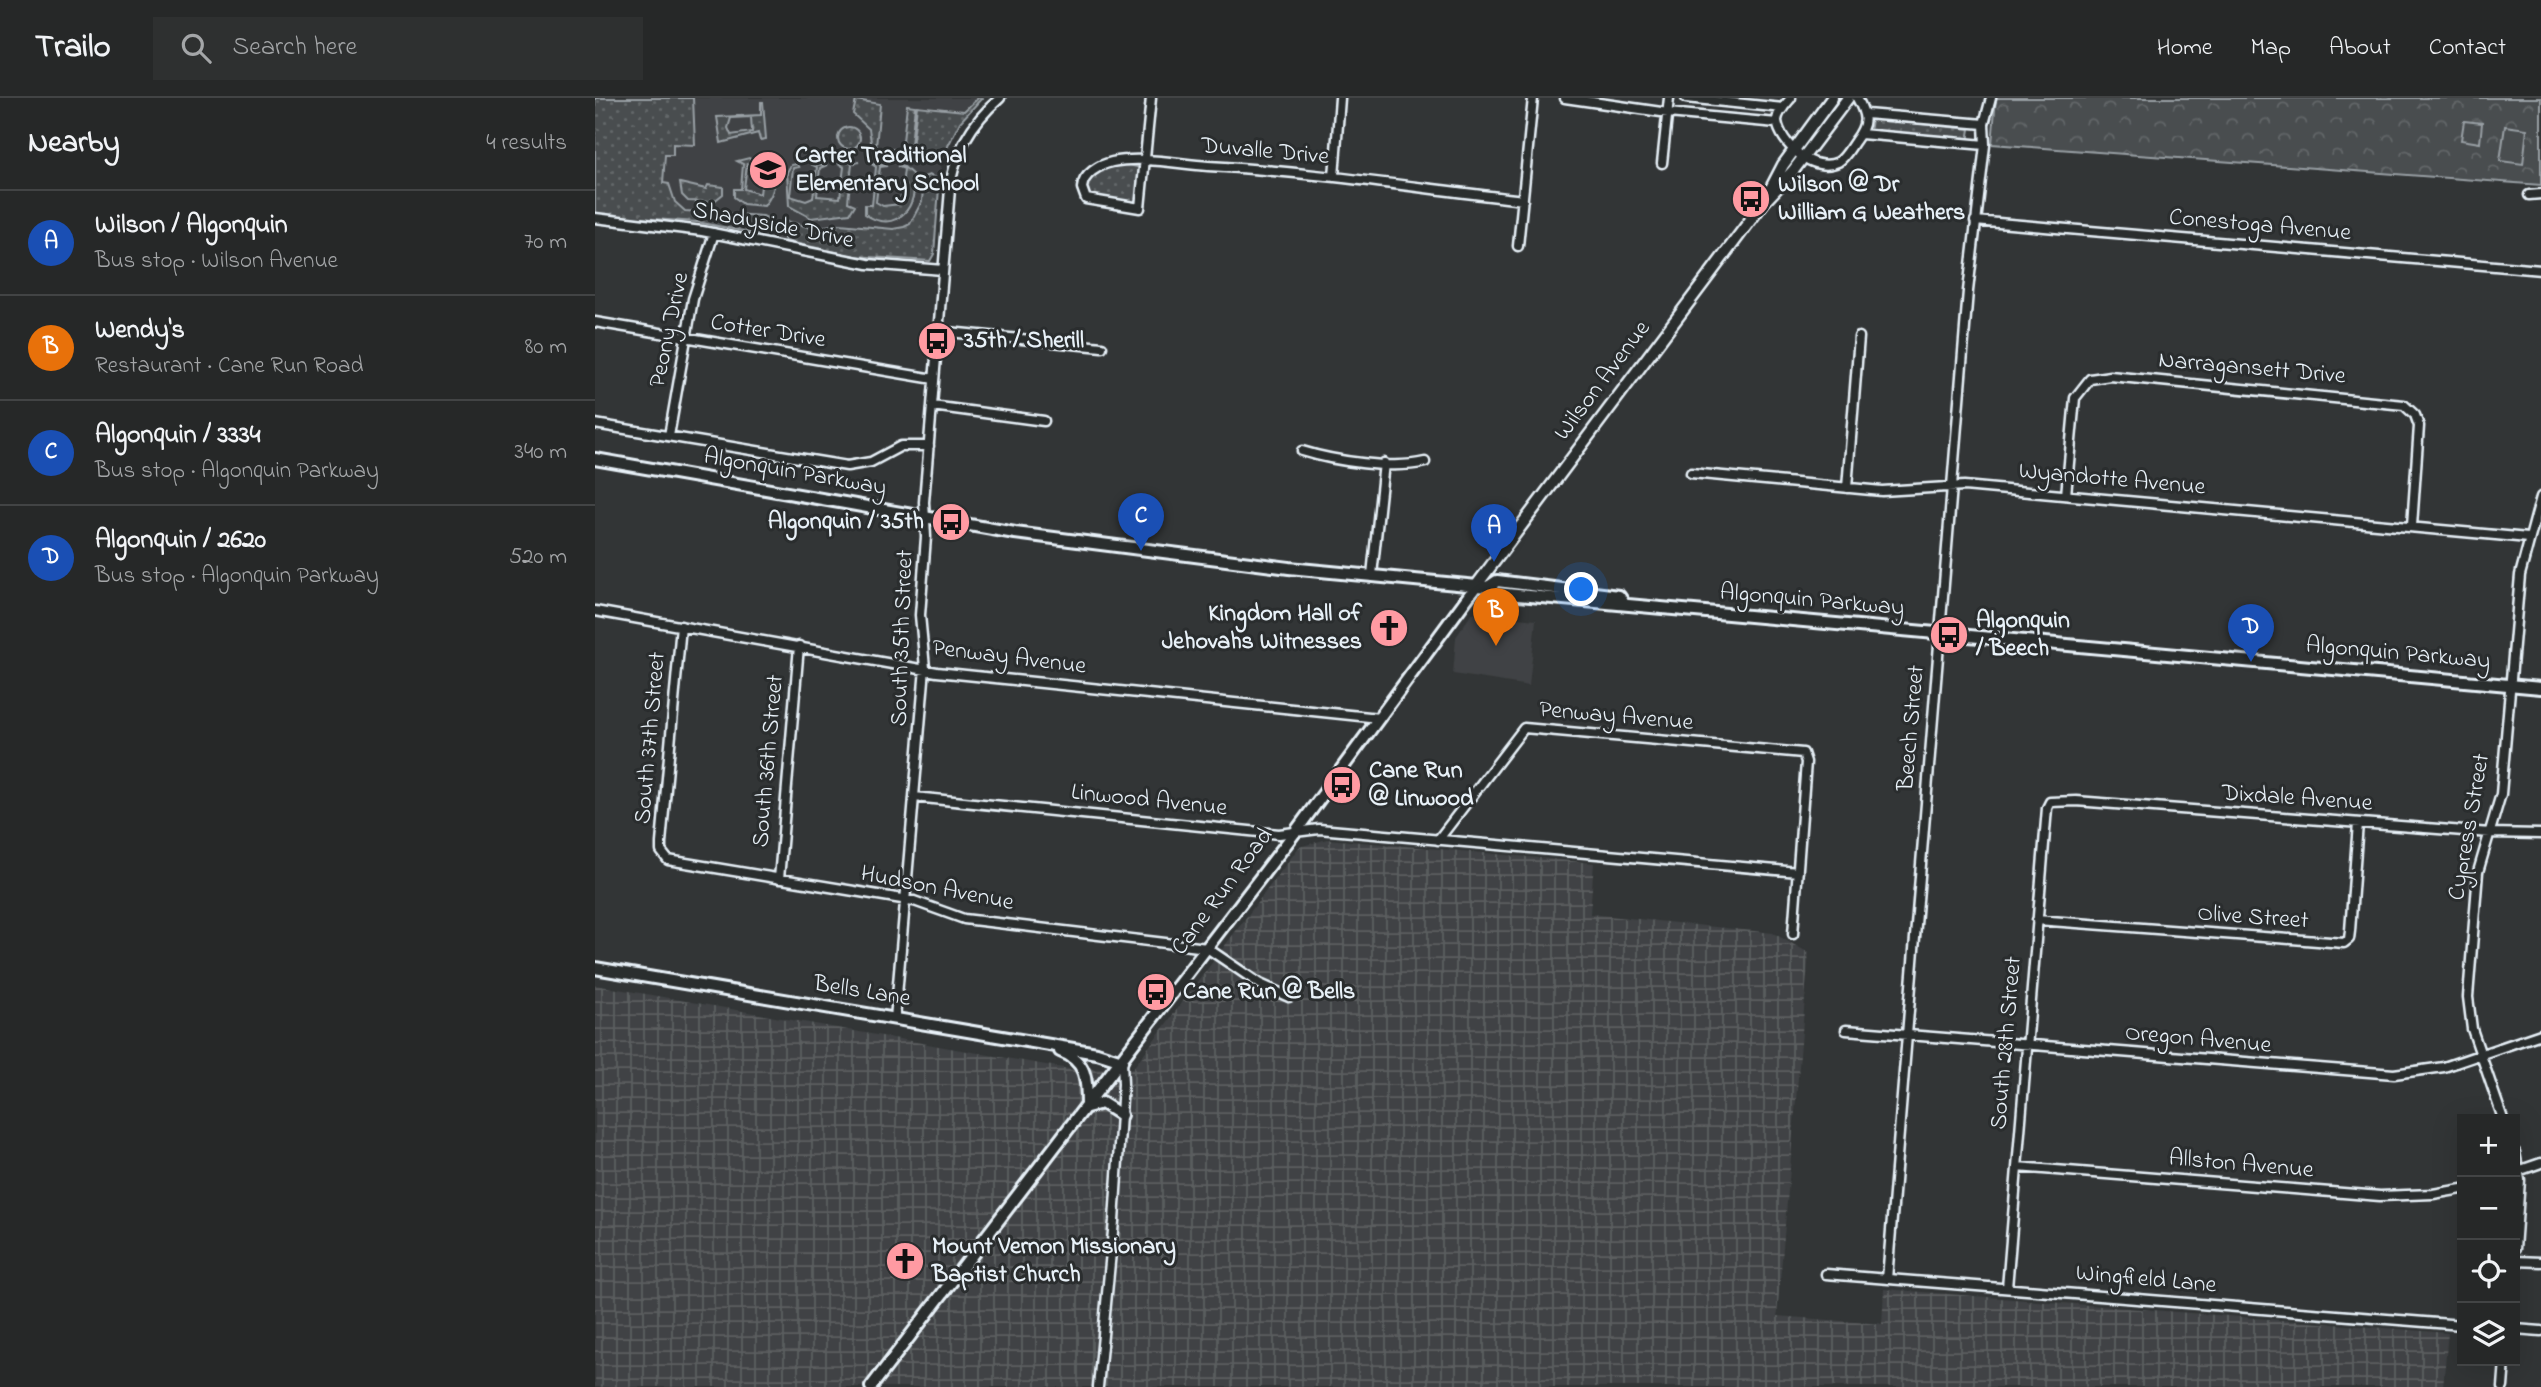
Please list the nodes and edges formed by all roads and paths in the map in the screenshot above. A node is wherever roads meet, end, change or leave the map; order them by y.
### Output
1 (1000, 98) edge
2 (1151, 98) edge
3 (1340, 98) edge
4 (1533, 98) edge
5 (1565, 98) edge
6 (1669, 98) edge
7 (1686, 98) edge
8 (1791, 98) edge
9 (1832, 98) edge
10 (1848, 98) edge
11 (1857, 98) edge
12 (1991, 98) edge
13 (1783, 108) junction
14 (1668, 113) junction
15 (1866, 114) junction
16 (1777, 123) junction
17 (1984, 124) junction
18 (1861, 134) junction
19 (1985, 145) junction
20 (1793, 150) junction
21 (1804, 157) junction
22 (1145, 161) junction
23 (1662, 163) dead end
24 (1334, 177) junction
25 (2541, 194) edge
26 (2529, 195) dead end
27 (1523, 200) junction
28 (1764, 202) junction
29 (595, 218) edge
30 (1975, 221) junction
31 (715, 233) junction
32 (1518, 246) dead end
33 (943, 270) junction
34 (2541, 270) edge
35 (595, 322) edge
36 (938, 331) junction
37 (1859, 337) dead end
38 (685, 338) junction
39 (1103, 347) dead end
40 (934, 379) junction
41 (932, 406) junction
42 (1044, 421) dead end
43 (595, 424) edge
44 (669, 436) junction
45 (929, 446) junction
46 (1302, 451) dead end
47 (595, 459) edge
48 (1426, 462) dead end
49 (1384, 463) junction
50 (1691, 473) dead end
51 (1952, 487) junction
52 (1847, 488) junction
53 (2066, 495) junction
54 (2541, 497) edge
55 (925, 518) junction
56 (2412, 526) junction
57 (2528, 538) junction
58 (1373, 575) junction
59 (1476, 586) junction
60 (595, 611) edge
61 (681, 626) junction
62 (1940, 634) junction
63 (799, 646) junction
64 (925, 668) junction
65 (2510, 685) junction
66 (2541, 688) edge
67 (1379, 718) junction
68 (914, 797) junction
69 (2050, 802) joint
70 (2358, 823) junction
71 (1296, 831) junction
72 (2490, 833) junction
73 (2541, 834) edge
74 (1438, 840) junction
75 (663, 854) joint
76 (1798, 872) junction
77 (779, 879) junction
78 (905, 900) junction
79 (2037, 920) junction
80 (1793, 934) dead end
81 (1207, 948) junction
82 (595, 968) edge
83 (1289, 997) dead end
84 (895, 1019) junction
85 (1846, 1030) dead end
86 (2541, 1034) edge
87 (1907, 1035) junction
88 (1038, 1043) junction
89 (2026, 1045) junction
90 (2481, 1055) junction
91 (1122, 1061) junction
92 (1087, 1107) junction
93 (2501, 1114) edge
94 (1121, 1115) junction
95 (2541, 1163) edge
96 (2017, 1167) junction
97 (2520, 1170) edge
98 (2517, 1177) edge
99 (2457, 1190) edge
100 (2515, 1240) edge
101 (2520, 1261) edge
102 (2541, 1262) edge
103 (1826, 1274) dead end
104 (1887, 1279) junction
105 (2007, 1289) junction
106 (2457, 1325) edge
107 (2520, 1329) edge
108 (2541, 1331) edge
109 (2505, 1366) edge
110 (871, 1387) edge
111 (1098, 1387) edge
112 (2503, 1387) edge

1 - 33 street, South 35th Street
2 - 22 street
3 - 24 street
4 - 27 street
5 - 14 street
6 - 14 street
7 - 13 street
8 - 13 street
9 - 20 street, Wilson Avenue
10 - 21 street, Wilson Avenue
11 - 15 street
12 - 17 street, Beech Street
13 - 16 street
14 - 16 street
14 - 23 street
15 - 17 street
15 - 18 street
16 - 20 street
17 - 19 street, Beech Street
18 - 19 street
18 - 21 street
19 - 30 street, Beech Street
20 - 21 street
20 - 28 street, Wilson Avenue
21 - 28 street, Wilson Avenue
22 - 22 street, Duvalle Drive
22 - 24 street, Duvalle Drive
24 - 27 street, Duvalle Drive
25 - 26 street
27 - 32 street
28 - 59 street, Wilson Avenue
29 - 31 street, Shadyside Drive
30 - 34 street, Conestoga Avenue
30 - 51 street, Beech Street
31 - 33 street, Shadyside Drive
31 - 38 street, Peony Drive
33 - 36 street, South 35th Street
35 - 38 street, Cotter Drive
36 - 39 street
36 - 40 street, South 35th Street
37 - 52 street
38 - 40 street, Cotter Drive
38 - 44 street, Peony Drive
40 - 41 street, South 35th Street
41 - 42 street
41 - 45 street, South 35th Street
43 - 44 street
44 - 45 street
45 - 55 street, South 35th Street
46 - 49 street
47 - 55 main road, Algonquin Parkway
48 - 49 street
49 - 58 street
50 - 52 street, Wyandotte Avenue
51 - 52 street, Wyandotte Avenue
51 - 53 street, Wyandotte Avenue
51 - 62 street, Beech Street
53 - 56 street, Wyandotte Avenue
53 - 56 street, Narragansett Drive
54 - 57 street, Cypress Street
55 - 58 main road, Algonquin Parkway
55 - 64 street, South 35th Street
56 - 57 street, Wyandotte Avenue
57 - 65 street, Cypress Street
58 - 59 main road, Algonquin Parkway
59 - 62 main road, Algonquin Parkway
59 - 67 main road, Cane Run Road
60 - 61 street, Penway Avenue
61 - 63 street, Penway Avenue
61 - 75 street, South 37th Street
62 - 65 main road, Algonquin Parkway
62 - 87 street, Beech Street
63 - 64 street, Penway Avenue
63 - 77 street, South 36th Street
64 - 67 street, Penway Avenue
64 - 68 street, South 35th Street
65 - 66 main road, Algonquin Parkway
65 - 72 street, Cypress Street
67 - 71 main road, Cane Run Road
68 - 71 street, Linwood Avenue
68 - 78 street, South 35th Street
69 - 70 street, Dixdale Avenue
69 - 79 street, South 28th Street
70 - 72 street, Dixdale Avenue
70 - 79 street, Olive Street
71 - 74 street, Linwood Avenue
71 - 81 main road, Cane Run Road
72 - 73 street, Dixdale Avenue
72 - 90 street, Cypress Street
74 - 76 street, Linwood Avenue
74 - 76 street, Penway Avenue
75 - 77 street, Hudson Avenue
76 - 80 street
77 - 78 street, Hudson Avenue
78 - 81 street, Hudson Avenue
78 - 84 street, South 35th Street
79 - 89 street, South 28th Street
81 - 83 street
81 - 91 main road, Cane Run Road
82 - 84 main road, Bells Lane
84 - 88 main road, Bells Lane
85 - 87 street, Oregon Avenue
86 - 90 street, Oregon Avenue
87 - 89 street, Oregon Avenue
87 - 104 street, Beech Street
88 - 91 main road, Bells Lane
88 - 92 main road
89 - 90 street, Oregon Avenue
89 - 96 street, South 28th Street
90 - 93 street, Cypress Street
91 - 92 main road, Cane Run Road
91 - 94 street
92 - 94 main road
92 - 110 main road, Cane Run Road
94 - 111 street
95 - 97 street
96 - 99 street, Allston Avenue
96 - 105 street, South 28th Street
98 - 100 street
101 - 102 street
103 - 104 street, Wingfield Lane
104 - 105 street, Wingfield Lane
105 - 106 street, Wingfield Lane
107 - 108 street
109 - 112 street

